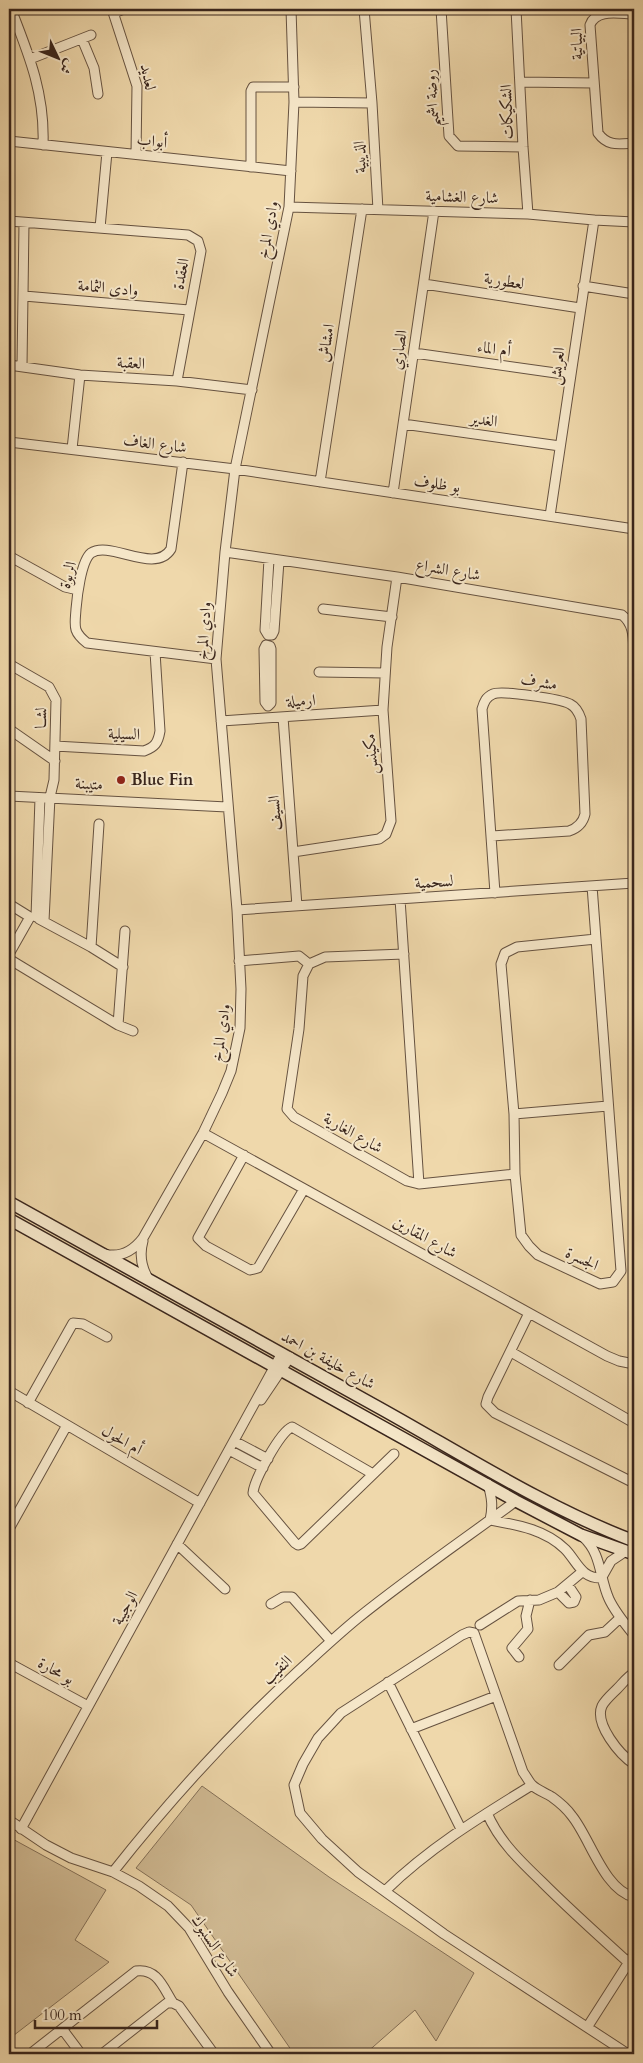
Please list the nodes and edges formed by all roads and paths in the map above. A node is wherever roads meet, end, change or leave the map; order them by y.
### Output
1 (11, 9) edge
2 (124, 9) edge
3 (292, 9) edge
4 (364, 9) edge
5 (441, 9) edge
6 (516, 9) edge
7 (113, 11) edge
8 (634, 14) edge
9 (30, 60) junction
10 (521, 82) junction
11 (593, 83) junction
12 (294, 87) junction
13 (98, 94) dead end
14 (294, 102) junction
15 (372, 103) junction
16 (9, 141) edge
17 (634, 142) edge
18 (43, 145) junction
19 (523, 147) junction
20 (107, 152) junction
21 (136, 154) junction
22 (251, 167) junction
23 (291, 171) junction
24 (289, 207) junction
25 (362, 210) junction
26 (378, 210) junction
27 (434, 212) junction
28 (528, 214) junction
29 (594, 220) junction
30 (9, 222) edge
31 (634, 222) edge
32 (24, 223) junction
33 (100, 228) junction
34 (424, 284) junction
35 (583, 286) junction
36 (634, 294) edge
37 (24, 296) junction
38 (580, 308) junction
39 (189, 310) junction
40 (414, 353) junction
41 (9, 365) edge
42 (22, 366) junction
43 (80, 375) junction
44 (570, 375) junction
45 (177, 381) junction
46 (252, 390) junction
47 (403, 424) junction
48 (9, 442) edge
49 (560, 446) junction
50 (72, 449) junction
51 (183, 462) junction
52 (236, 469) junction
53 (320, 482) junction
54 (393, 492) junction
55 (550, 516) junction
56 (634, 529) edge
57 (225, 552) junction
58 (9, 556) edge
59 (269, 559) junction
60 (279, 561) junction
61 (397, 577) junction
62 (267, 589) junction
63 (78, 590) junction
64 (277, 590) junction
65 (323, 609) dead end
66 (392, 617) junction
67 (155, 652) junction
68 (634, 654) edge
69 (216, 659) junction
70 (9, 664) edge
71 (268, 665) dead end
72 (319, 672) dead end
73 (385, 673) junction
74 (382, 710) junction
75 (283, 717) junction
76 (270, 718) junction
77 (221, 721) junction
78 (9, 729) edge
79 (55, 746) junction
80 (55, 761) junction
81 (9, 796) edge
82 (50, 797) junction
83 (40, 798) junction
84 (227, 807) junction
85 (99, 824) dead end
86 (492, 836) junction
87 (293, 852) junction
88 (634, 883) edge
89 (592, 886) junction
90 (495, 892) junction
91 (400, 899) junction
92 (9, 904) edge
93 (297, 906) junction
94 (237, 910) junction
95 (37, 919) junction
96 (125, 931) dead end
97 (596, 939) junction
98 (91, 947) junction
99 (9, 954) edge
100 (404, 954) junction
101 (9, 959) edge
102 (239, 961) junction
103 (309, 964) junction
104 (123, 968) junction
105 (118, 1025) junction
106 (134, 1031) dead end
107 (608, 1106) junction
108 (514, 1114) junction
109 (203, 1132) junction
110 (244, 1155) junction
111 (515, 1174) junction
112 (419, 1184) junction
113 (304, 1189) junction
114 (9, 1202) edge
115 (9, 1219) edge
116 (143, 1238) junction
117 (100, 1253) junction
118 (149, 1280) junction
119 (532, 1315) junction
120 (107, 1337) dead end
121 (511, 1352) junction
122 (286, 1355) junction
123 (634, 1364) edge
124 (277, 1369) junction
125 (9, 1391) edge
126 (28, 1403) junction
127 (634, 1424) edge
128 (67, 1425) junction
129 (232, 1446) junction
130 (394, 1454) dead end
131 (266, 1464) junction
132 (373, 1474) junction
133 (634, 1483) edge
134 (488, 1484) junction
135 (516, 1501) junction
136 (200, 1503) junction
137 (490, 1520) junction
138 (9, 1529) edge
139 (581, 1536) junction
140 (634, 1541) edge
141 (178, 1544) junction
142 (630, 1553) edge
143 (582, 1572) junction
144 (602, 1578) junction
145 (568, 1586) junction
146 (225, 1589) dead end
147 (558, 1592) junction
148 (530, 1600) junction
149 (271, 1604) dead end
150 (620, 1618) junction
151 (480, 1625) dead end
152 (633, 1632) edge
153 (331, 1641) junction
154 (519, 1657) dead end
155 (9, 1663) edge
156 (559, 1665) dead end
157 (634, 1674) edge
158 (388, 1682) junction
159 (496, 1696) junction
160 (88, 1706) junction
161 (411, 1729) junction
162 (634, 1764) edge
163 (532, 1785) junction
164 (487, 1813) junction
165 (9, 1820) edge
166 (21, 1829) junction
167 (461, 1829) junction
168 (113, 1872) junction
169 (385, 1891) junction
170 (634, 1897) edge
171 (634, 1954) edge
172 (629, 1963) junction
173 (173, 2002) junction
174 (588, 2026) junction
175 (63, 2030) junction
176 (30, 2054) edge
177 (81, 2054) edge
178 (102, 2054) edge
179 (214, 2054) edge
180 (271, 2054) edge
181 (628, 2054) edge

1 - 9 street
2 - 7 street
3 - 12 street, وادي المرخ
4 - 15 street, الذيبية
5 - 19 street, روضة اشميم
6 - 10 street, الشكيكات
7 - 21 street, لعديد
8 - 11 street, البياتية
9 - 13 street
9 - 18 street
10 - 11 street, البياتية
10 - 19 street, الشكيكات
11 - 17 street, البياتية
12 - 14 street, وادي المرخ
12 - 22 street
14 - 15 street
14 - 23 street, وادي المرخ
15 - 26 street, الذيبية
16 - 18 street, أبواب
18 - 20 street, أبواب
19 - 28 street, الشكيكات
20 - 21 street, أبواب
20 - 33 street
21 - 22 street, أبواب
22 - 23 street, أبواب
23 - 24 street, وادي المرخ
24 - 25 street, شارع الغشامية
24 - 46 street, وادي المرخ
25 - 26 street, شارع الغشامية
25 - 53 street, امشاش
26 - 27 street, شارع الغشامية
27 - 28 street, شارع الغشامية
27 - 34 street, الصاري
28 - 29 street, شارع الغشامية
29 - 31 street, شارع الغشامية
29 - 35 street, العريش
30 - 32 street, العقدة
32 - 33 street, العقدة
32 - 37 street
33 - 39 street, العقدة
34 - 38 street, لعطورية
34 - 40 street, الصاري
35 - 36 street
35 - 38 street, العريش
37 - 39 street, وادى الثمامة
37 - 42 street
38 - 44 street, العريش
39 - 45 street, العقدة
40 - 44 street, أم الماء
40 - 47 street, الصاري
41 - 42 street, العقبة
42 - 43 street, العقبة
43 - 45 street, العقبة
43 - 50 street
44 - 49 street, العريش
45 - 46 street, العقبة
46 - 52 street, وادي المرخ
47 - 49 street, الغدير
47 - 54 street, الصاري
48 - 50 street, شارع الغاف
49 - 55 street, العريش
50 - 51 street, شارع الغاف
51 - 52 street, شارع الغاف
51 - 63 street, الربوة
52 - 53 street, بو ظلوف
52 - 57 street, وادي المرخ
53 - 54 street, بو ظلوف
54 - 55 street, بو ظلوف
55 - 56 street, بو ظلوف
57 - 59 street, شارع الشراع
57 - 69 street, وادي المرخ
58 - 63 street
59 - 60 street, شارع الشراع
59 - 62 street
60 - 61 street, شارع الشراع
60 - 64 street
61 - 66 street, مكينس
61 - 68 street, شارع الشراع
62 - 64 street
62 - 64 street
63 - 67 street, الربوة
65 - 66 street
66 - 73 street, مكينس
67 - 69 street, الربوة
67 - 79 street, السيلية
69 - 77 street, وادي المرخ
70 - 79 street, لشــا
71 - 76 street
72 - 73 street
73 - 74 street, مكينس
74 - 75 street, ارميلة
74 - 87 street, مكينس
75 - 76 street, ارميلة
75 - 87 street, السيف
76 - 77 street, ارميلة
77 - 84 street, وادي المرخ
78 - 80 street
79 - 80 street, لشــا
80 - 82 street, لشــا
81 - 83 street, متيبنة
82 - 83 street, متيبنة
82 - 84 street, متيبنة
82 - 95 street, لشــا
83 - 95 street
84 - 94 street, وادي المرخ
85 - 98 street
86 - 86 street, مشرف
86 - 90 street, مشرف
87 - 93 street, السيف
88 - 89 street, لسحمية
89 - 90 street, لسحمية
89 - 97 street, الجسرة
90 - 91 street, لسحمية
91 - 93 street, لسحمية
91 - 100 street
92 - 95 street
93 - 94 street, لسحمية
94 - 102 street, وادي المرخ
95 - 98 street
95 - 99 street
96 - 104 street
97 - 107 street, الجسرة
97 - 108 street, الجسرة
98 - 104 street
100 - 103 street
100 - 112 street
101 - 105 street
102 - 103 street
102 - 109 street, وادي المرخ
103 - 112 street, شارع الغارية
104 - 105 street
105 - 106 street
107 - 108 street
107 - 111 street, الجسرة
108 - 111 street, الجسرة
109 - 110 street, شارع المقارين
109 - 116 street, وادي المرخ
110 - 113 street, شارع المقارين
110 - 113 street
111 - 112 street
113 - 119 street, شارع المقارين
114 - 117 street, شارع خليفة بن احمد
115 - 124 street, شارع خليفة بن احمد
116 - 117 street, وادي المرخ
116 - 118 street, وادي المرخ
117 - 118 street, شارع خليفة بن احمد
118 - 122 street, شارع خليفة بن احمد
119 - 121 street
119 - 123 street, شارع المقارين
120 - 126 street
121 - 127 street
121 - 133 street
122 - 124 street, الوجيبة
122 - 140 street, شارع خليفة بن احمد
124 - 129 street, الوجيبة
124 - 134 street, شارع خليفة بن احمد
125 - 126 street, أم الحول
126 - 128 street, أم الحول
128 - 136 street, أم الحول
128 - 138 street
129 - 131 street
129 - 136 street, الوجيبة
130 - 132 street
131 - 132 street
131 - 132 street
134 - 135 street, شارع خليفة بن احمد
134 - 137 street
135 - 137 street, النقيب
135 - 139 street, شارع خليفة بن احمد
136 - 141 street, الوجيبة
137 - 143 street
137 - 153 street, النقيب
139 - 142 street, شارع خليفة بن احمد
139 - 144 street
141 - 146 street
141 - 160 street, الوجيبة
142 - 144 street
143 - 144 street
143 - 145 street
144 - 150 street
145 - 147 street
145 - 147 street
147 - 148 street
148 - 151 street
148 - 154 street
149 - 153 street
150 - 152 street
150 - 156 street
153 - 168 street, النقيب
155 - 160 street, بو محارة
157 - 162 street
158 - 159 street
158 - 161 street
158 - 169 street
159 - 161 street
159 - 163 street
160 - 166 street, الوجيبة
161 - 167 street
163 - 164 street
163 - 170 street
164 - 167 street
164 - 172 street
165 - 166 street, شارع السنبوك
166 - 168 street, شارع السنبوك
167 - 169 street
168 - 180 street, شارع السنبوك
169 - 174 street
171 - 172 street
172 - 174 street
173 - 175 street
173 - 178 street
173 - 179 street
174 - 181 street
175 - 176 street
175 - 177 street

